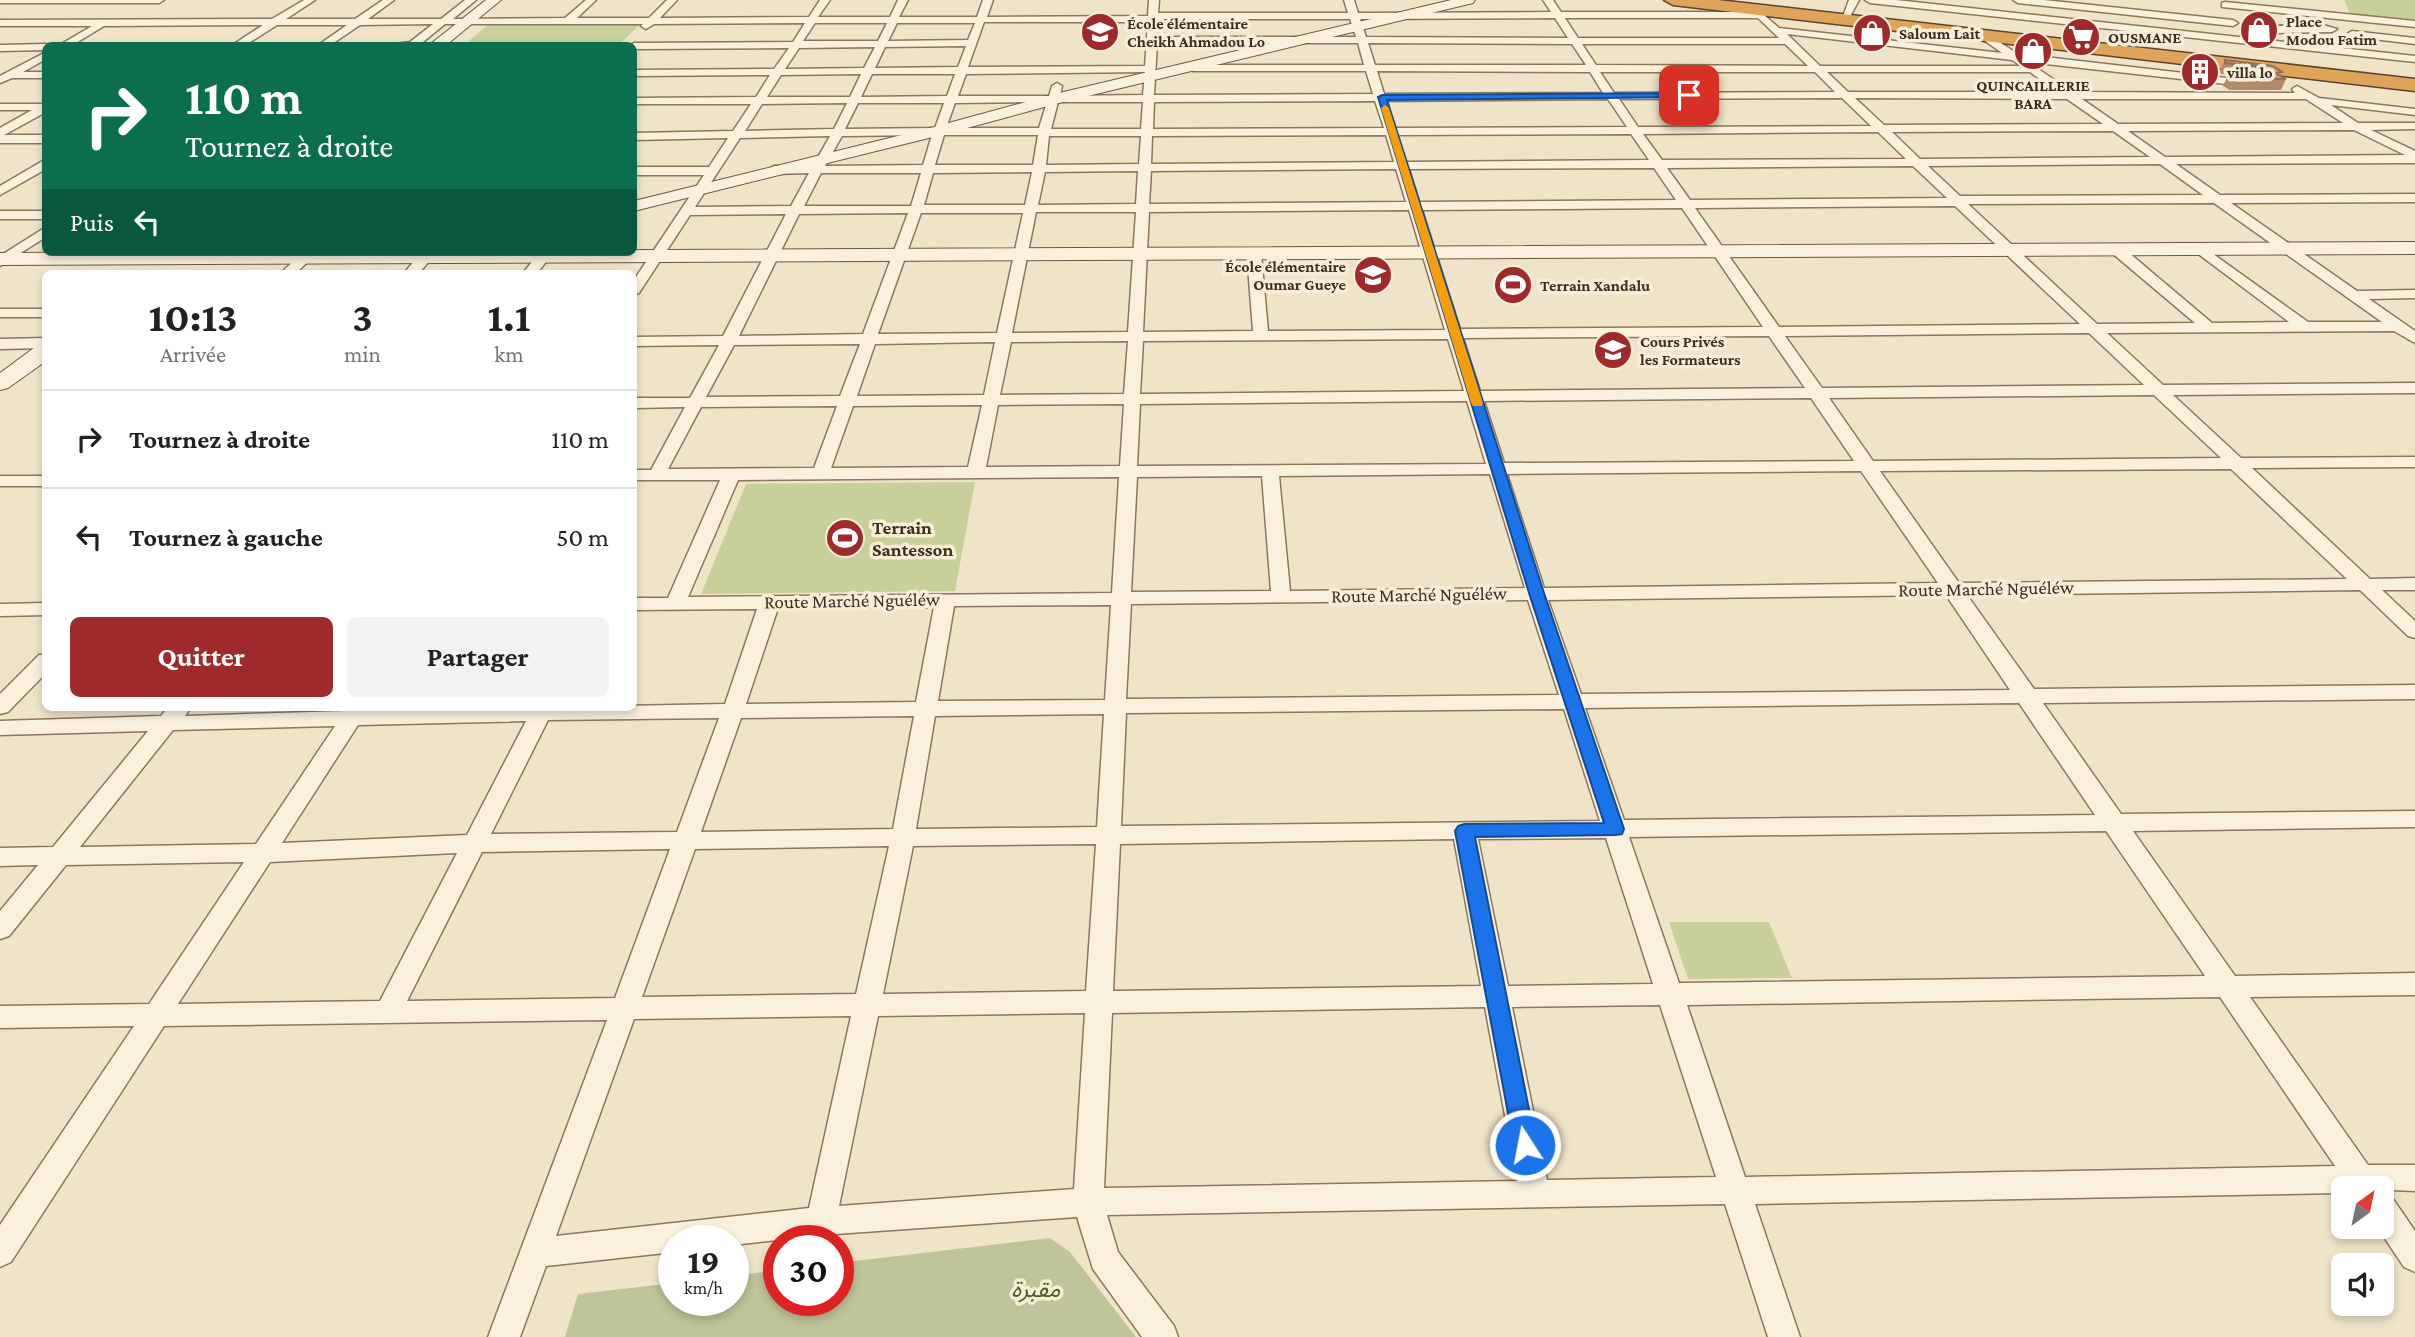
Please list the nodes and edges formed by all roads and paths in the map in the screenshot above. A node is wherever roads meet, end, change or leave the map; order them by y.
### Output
1 (0, 0) edge
2 (152, 0) edge
3 (159, 0) edge
4 (310, 0) edge
5 (388, 0) edge
6 (471, 0) edge
7 (494, 0) edge
8 (591, 0) edge
9 (672, 0) edge
10 (825, 0) edge
11 (903, 0) edge
12 (988, 0) edge
13 (1349, 0) edge
14 (1468, 0) edge
15 (1673, 0) edge
16 (1854, 0) edge
17 (1870, 0) edge
18 (2018, 0) edge
19 (2129, 0) edge
20 (1707, 2) edge
21 (2059, 2) edge
22 (2224, 3) edge
23 (2337, 4) dead end
24 (1552, 8) edge
25 (742, 10) dead end
26 (1153, 12) edge
27 (1758, 12) junction
28 (2130, 12) junction
29 (1408, 16) junction
30 (2344, 17) junction
31 (982, 19) junction
32 (652, 20) junction
33 (734, 20) junction
34 (811, 20) junction
35 (894, 20) junction
36 (1844, 20) junction
37 (2059, 20) junction
38 (443, 21) junction
39 (466, 21) junction
40 (568, 21) junction
41 (274, 22) junction
42 (356, 22) junction
43 (0, 23) edge
44 (102, 23) junction
45 (2415, 24) edge
46 (2245, 26) junction
47 (1359, 28) junction
48 (2351, 32) junction
49 (1781, 35) junction
50 (1985, 36) junction
51 (1152, 40) junction
52 (1307, 40) junction
53 (1573, 41) junction
54 (2248, 41) junction
55 (2415, 41) edge
56 (69, 42) edge
57 (242, 42) edge
58 (328, 42) edge
59 (415, 42) edge
60 (440, 42) edge
61 (631, 42) edge
62 (973, 43) junction
63 (797, 44) junction
64 (882, 44) junction
65 (2058, 44) junction
66 (42, 47) edge
67 (0, 48) edge
68 (637, 48) edge
69 (2362, 53) junction
70 (42, 57) edge
71 (2015, 57) junction
72 (2415, 59) edge
73 (2260, 67) junction
74 (1194, 68) junction
75 (1592, 68) junction
76 (1374, 69) junction
77 (1816, 69) junction
78 (2032, 69) junction
79 (963, 70) junction
80 (1060, 70) junction
81 (866, 71) junction
82 (777, 72) junction
83 (637, 73) edge
84 (42, 75) edge
85 (3, 77) edge
86 (688, 77) junction
87 (1149, 82) junction
88 (2415, 85) edge
89 (2295, 88) junction
90 (1844, 95) junction
91 (2068, 95) junction
92 (1611, 96) junction
93 (1382, 97) junction
94 (953, 99) junction
95 (1055, 99) junction
96 (2311, 99) junction
97 (637, 100) edge
98 (758, 100) junction
99 (852, 100) junction
100 (0, 107) edge
101 (42, 107) edge
102 (42, 109) edge
103 (2415, 112) edge
104 (2415, 126) edge
105 (2115, 127) junction
106 (2357, 127) junction
107 (1880, 128) junction
108 (1635, 130) junction
109 (939, 131) junction
110 (1393, 131) junction
111 (1044, 132) junction
112 (0, 133) edge
113 (1146, 133) junction
114 (837, 134) junction
115 (735, 135) junction
116 (639, 136) edge
117 (0, 139) edge
118 (42, 139) edge
119 (2415, 158) edge
120 (2163, 161) junction
121 (1917, 163) junction
122 (1659, 164) junction
123 (42, 165) edge
124 (819, 165) junction
125 (1404, 166) junction
126 (1144, 168) junction
127 (1039, 169) junction
128 (928, 170) junction
129 (637, 171) edge
130 (712, 171) junction
131 (0, 175) edge
132 (26, 175) junction
133 (42, 175) edge
134 (700, 189) junction
135 (0, 191) edge
136 (2415, 198) edge
137 (2217, 199) junction
138 (1957, 201) junction
139 (637, 204) edge
140 (1686, 204) junction
141 (1416, 206) junction
142 (1142, 208) junction
143 (916, 209) junction
144 (1031, 209) junction
145 (796, 210) junction
146 (686, 211) junction
147 (0, 215) edge
148 (42, 215) edge
149 (42, 234) edge
150 (2415, 248) edge
151 (2288, 249) junction
152 (2010, 250) junction
153 (2117, 250) junction
154 (2202, 250) junction
155 (1719, 252) junction
156 (1254, 254) junction
157 (1431, 254) junction
158 (1140, 255) junction
159 (131, 256) edge
160 (165, 256) edge
161 (407, 256) edge
162 (424, 256) edge
163 (427, 256) edge
164 (446, 256) edge
165 (899, 256) junction
166 (1021, 256) junction
167 (769, 257) junction
168 (655, 258) junction
169 (1, 260) edge
170 (301, 261) edge
171 (539, 261) edge
172 (148, 270) edge
173 (374, 270) edge
174 (414, 270) edge
175 (637, 285) edge
176 (2353, 295) junction
177 (2415, 295) edge
178 (0, 313) edge
179 (42, 313) edge
180 (2303, 326) junction
181 (2397, 326) junction
182 (2208, 327) junction
183 (2092, 328) junction
184 (1774, 331) junction
185 (1456, 334) junction
186 (1261, 335) junction
187 (1135, 337) junction
188 (1004, 338) junction
189 (2415, 338) edge
190 (869, 339) junction
191 (729, 340) junction
192 (637, 341) edge
193 (42, 343) edge
194 (0, 344) edge
195 (42, 352) edge
196 (0, 383) edge
197 (2415, 388) edge
198 (2157, 389) junction
199 (1817, 393) junction
200 (1475, 396) junction
201 (1132, 399) junction
202 (991, 400) junction
203 (846, 401) junction
204 (637, 402) edge
205 (696, 402) junction
206 (2415, 462) edge
207 (2236, 463) junction
208 (1867, 466) junction
209 (1498, 468) junction
210 (1270, 470) junction
211 (1128, 471) junction
212 (976, 472) junction
213 (732, 473) junction
214 (821, 473) junction
215 (657, 474) junction
216 (637, 475) edge
217 (0, 481) edge
218 (42, 481) edge
219 (2365, 584) junction
220 (2415, 584) edge
221 (1952, 589) junction
222 (1536, 593) junction
223 (1281, 595) junction
224 (1121, 597) junction
225 (945, 599) junction
226 (770, 601) junction
227 (676, 603) junction
228 (637, 604) edge
229 (42, 609) edge
230 (0, 610) edge
231 (2415, 632) edge
232 (42, 664) edge
233 (2415, 692) edge
234 (2027, 697) junction
235 (1573, 702) junction
236 (0, 707) edge
237 (1115, 707) junction
238 (926, 709) junction
239 (637, 710) edge
240 (480, 711) edge
241 (542, 711) edge
242 (733, 711) junction
243 (355, 713) edge
244 (174, 715) edge
245 (0, 727) edge
246 (2415, 819) edge
247 (2114, 823) junction
248 (1615, 829) junction
249 (1464, 831) junction
250 (1108, 835) junction
251 (903, 838) junction
252 (686, 840) junction
253 (475, 843) junction
254 (264, 853) junction
255 (59, 856) junction
256 (0, 857) edge
257 (0, 929) edge
258 (2415, 984) edge
259 (2228, 987) junction
260 (1670, 994) junction
261 (1497, 998) junction
262 (1099, 1002) junction
263 (868, 1005) junction
264 (624, 1009) junction
265 (388, 1012) junction
266 (156, 1015) junction
267 (0, 1017) edge
268 (2358, 1176) edge
269 (2415, 1178) edge
270 (2394, 1180) edge
271 (2331, 1184) edge
272 (1736, 1190) junction
273 (1535, 1194) junction
274 (1088, 1202) junction
275 (821, 1220) junction
276 (2394, 1226) edge
277 (5, 1237) edge
278 (534, 1253) junction
279 (2415, 1257) edge
280 (504, 1337) edge
281 (1162, 1337) edge
282 (1784, 1337) edge

1 - 2 street
2 - 3 street
2 - 44 street
4 - 41 street
5 - 42 street
6 - 38 street
7 - 39 main road
8 - 40 street
9 - 32 street
10 - 34 street
11 - 35 street
12 - 31 street
13 - 47 street
14 - 29 main road
15 - 20 highway
16 - 36 street
17 - 37 street
18 - 21 street
19 - 28 street
20 - 27 highway
21 - 28 street
21 - 37 street
22 - 30 street
22 - 46 street
23 - 30 street
24 - 27 street
24 - 29 street
24 - 53 street
25 - 33 street
26 - 31 street
26 - 47 street
26 - 51 street
27 - 36 highway
27 - 49 street
28 - 46 street
29 - 47 main road
30 - 45 street
30 - 48 street
31 - 35 street
31 - 62 street
32 - 33 street
32 - 40 street
32 - 61 street
33 - 34 street
33 - 86 street
34 - 35 street
34 - 63 street
35 - 64 street
36 - 50 highway
37 - 54 street
37 - 65 street
38 - 39 street
38 - 42 street
38 - 59 street
39 - 40 street
39 - 60 main road
41 - 42 street
41 - 44 street
41 - 57 street
42 - 58 street
43 - 44 street
44 - 56 street
46 - 48 street
46 - 54 street
47 - 52 main road
47 - 53 street
47 - 76 street
48 - 55 street
48 - 69 street
49 - 53 street
49 - 71 street
49 - 77 street
50 - 65 highway
50 - 71 street
51 - 52 street
51 - 87 street
52 - 74 main road
53 - 75 street
54 - 69 street
54 - 73 street
62 - 64 street
62 - 79 street
63 - 64 street
63 - 82 street
63 - 86 street
64 - 81 street
65 - 73 highway
66 - 67 street
68 - 86 street
69 - 72 street
70 - 85 street
71 - 78 street
71 - 89 street
73 - 88 highway
73 - 89 street
74 - 76 street
74 - 87 main road
75 - 76 street
75 - 77 street
75 - 92 street
76 - 93 street
77 - 78 street
77 - 90 street
78 - 91 street
79 - 80 street
79 - 81 street
79 - 94 street
80 - 87 street
80 - 95 street
81 - 82 street
81 - 99 street
82 - 86 street
82 - 98 street
83 - 86 street
84 - 85 street
86 - 97 street
86 - 98 street
87 - 93 street
87 - 95 main road
87 - 113 street
89 - 96 street
90 - 91 street
90 - 92 street
90 - 107 street
91 - 96 street
91 - 105 street
92 - 93 street
92 - 108 street
93 - 110 street
94 - 95 street
94 - 99 street
94 - 109 street
95 - 109 main road
95 - 111 street
96 - 103 street
96 - 106 street
98 - 99 street
98 - 115 street
99 - 114 street
100 - 101 street
102 - 112 street
104 - 106 street
105 - 106 street
105 - 107 street
105 - 120 street
106 - 119 street
107 - 108 street
107 - 121 street
108 - 110 street
108 - 122 street
109 - 111 street
109 - 114 street
109 - 124 main road
109 - 128 street
110 - 113 street
110 - 125 street
111 - 113 street
111 - 127 street
113 - 126 street
114 - 115 street
114 - 124 street
115 - 116 street
115 - 130 street
117 - 118 street
119 - 120 street
120 - 121 street
120 - 137 street
121 - 122 street
121 - 138 street
122 - 125 street
122 - 140 street
123 - 132 street
124 - 128 street
124 - 134 main road
124 - 145 street
125 - 126 street
125 - 141 street
126 - 127 street
126 - 142 street
127 - 128 street
127 - 144 street
128 - 143 street
129 - 130 street
130 - 134 street
131 - 132 street
132 - 133 street
132 - 135 street
134 - 139 main road
134 - 146 street
136 - 137 street
137 - 138 street
137 - 151 street
138 - 140 street
138 - 152 street
140 - 141 street
140 - 155 street
141 - 142 street
141 - 157 street
142 - 144 street
142 - 158 street
143 - 144 street
143 - 145 street
143 - 165 street
144 - 166 street
145 - 146 street
145 - 167 street
146 - 168 street
147 - 148 street
149 - 169 street
150 - 151 main road
151 - 154 main road
151 - 176 street
152 - 153 main road
152 - 155 main road
152 - 183 street
153 - 154 main road
153 - 182 street
154 - 180 street
155 - 157 main road
155 - 184 street
156 - 157 main road
156 - 158 main road
156 - 186 street
157 - 185 street
158 - 166 main road
158 - 187 street
159 - 160 main road
159 - 169 main road
160 - 170 main road
160 - 172 main road
161 - 170 main road
162 - 173 main road
163 - 174 street
164 - 171 main road
165 - 166 main road
165 - 167 main road
165 - 190 street
166 - 188 street
167 - 168 main road
167 - 191 street
168 - 171 main road
168 - 175 street
176 - 177 street
176 - 181 street
178 - 179 street
180 - 181 street
180 - 182 street
181 - 189 street
182 - 183 street
183 - 184 street
183 - 198 street
184 - 185 street
184 - 199 street
185 - 186 street
185 - 200 street
186 - 187 street
187 - 188 street
187 - 201 street
188 - 190 street
188 - 202 street
190 - 191 street
190 - 203 street
191 - 192 street
191 - 205 street
193 - 194 street
195 - 196 main road
197 - 198 street
198 - 199 street
198 - 207 street
199 - 200 street
199 - 208 street
200 - 201 street
200 - 209 street
201 - 202 street
201 - 211 street
202 - 203 street
202 - 212 street
203 - 205 street
203 - 214 street
204 - 205 street
205 - 215 street
206 - 207 street
207 - 208 street
207 - 219 street
208 - 209 street
208 - 221 street
209 - 210 street
209 - 222 street
210 - 211 street
210 - 223 street
211 - 212 street
211 - 224 street
212 - 214 street
213 - 214 street
213 - 215 street
213 - 227 street
215 - 216 street
217 - 218 street
219 - 220 street, Route Marché Nguéléw
219 - 221 street, Route Marché Nguéléw
219 - 231 street
221 - 222 street, Route Marché Nguéléw
221 - 234 street
222 - 223 street, Route Marché Nguéléw
222 - 235 street
223 - 224 street, Route Marché Nguéléw
224 - 225 street, Route Marché Nguéléw
224 - 237 street
225 - 226 street, Route Marché Nguéléw
225 - 238 street
226 - 227 street, Route Marché Nguéléw
226 - 242 street
227 - 228 street, Route Marché Nguéléw
229 - 230 street
232 - 236 street
233 - 234 street
234 - 235 street
234 - 247 street
235 - 237 street
235 - 248 street
237 - 238 street
237 - 250 street
238 - 242 street
238 - 251 street
239 - 242 street
240 - 243 street
241 - 253 street
242 - 252 street
243 - 244 street
243 - 254 street
244 - 245 street
244 - 255 street
246 - 247 street
247 - 248 street
247 - 259 street
248 - 249 street
248 - 260 street
249 - 250 street
249 - 261 street
250 - 251 street
250 - 262 street
251 - 252 street
251 - 263 street
252 - 253 street
252 - 264 street
253 - 254 street
253 - 265 street
254 - 255 street
254 - 266 street
255 - 256 street
255 - 257 street
258 - 259 street
259 - 260 street
259 - 268 street
260 - 261 street
260 - 272 street
261 - 262 street
261 - 273 street
262 - 263 street
262 - 274 street
263 - 264 street
263 - 275 street
264 - 265 street
264 - 278 street
265 - 266 street
266 - 267 street
266 - 277 street
269 - 270 street
271 - 272 street
272 - 273 street
272 - 282 street
273 - 274 street
274 - 275 street
274 - 281 street
275 - 278 street
276 - 279 street
278 - 280 street

